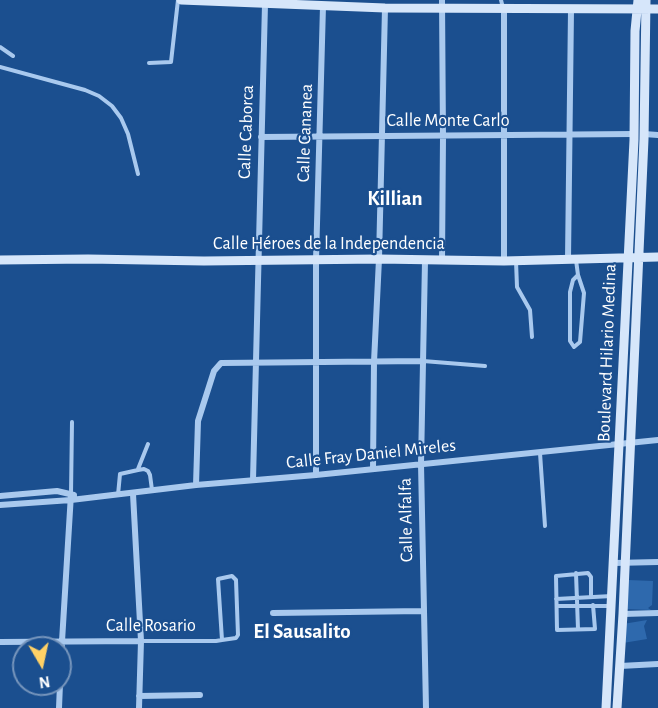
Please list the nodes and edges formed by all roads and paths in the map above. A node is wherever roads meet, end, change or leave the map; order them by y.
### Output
1 (179, 0) edge
2 (209, 1) edge
3 (442, 3) edge
4 (264, 4) junction
5 (502, 4) edge
6 (641, 4) edge
7 (323, 6) junction
8 (385, 8) junction
9 (658, 9) edge
10 (571, 10) junction
11 (0, 47) edge
12 (13, 56) dead end
13 (149, 63) dead end
14 (0, 67) edge
15 (639, 134) junction
16 (569, 135) junction
17 (658, 135) edge
18 (382, 136) junction
19 (505, 136) junction
20 (261, 137) junction
21 (319, 137) junction
22 (443, 137) junction
23 (138, 174) dead end
24 (628, 257) junction
25 (639, 257) junction
26 (658, 257) edge
27 (379, 259) junction
28 (572, 259) junction
29 (316, 260) junction
30 (442, 260) junction
31 (0, 261) edge
32 (257, 261) junction
33 (425, 261) junction
34 (504, 261) junction
35 (516, 261) junction
36 (578, 275) junction
37 (532, 337) dead end
38 (316, 361) junction
39 (423, 361) junction
40 (257, 362) junction
41 (374, 362) junction
42 (485, 366) dead end
43 (72, 422) dead end
44 (658, 440) edge
45 (631, 442) junction
46 (148, 444) dead end
47 (620, 444) junction
48 (540, 453) junction
49 (421, 464) junction
50 (373, 469) junction
51 (138, 470) junction
52 (316, 475) junction
53 (253, 480) junction
54 (196, 485) junction
55 (152, 491) junction
56 (134, 494) junction
57 (118, 495) junction
58 (0, 496) edge
59 (71, 497) junction
60 (0, 505) edge
61 (0, 513) edge
62 (546, 526) dead end
63 (658, 562) edge
64 (614, 563) junction
65 (625, 563) junction
66 (576, 573) junction
67 (591, 596) junction
68 (577, 597) junction
69 (556, 599) junction
70 (612, 601) junction
71 (593, 605) junction
72 (556, 606) junction
73 (577, 606) junction
74 (423, 611) junction
75 (273, 613) dead end
76 (658, 613) edge
77 (623, 614) junction
78 (578, 629) junction
79 (61, 636) edge
80 (222, 640) junction
81 (72, 641) edge
82 (141, 641) junction
83 (658, 664) edge
84 (620, 666) junction
85 (200, 695) dead end
86 (139, 696) junction
87 (139, 708) edge
88 (426, 708) edge
89 (606, 708) edge
90 (617, 708) edge

1 - 2 main road
1 - 13 lane
2 - 4 main road
3 - 5 main road
3 - 8 main road
3 - 22 street
4 - 7 main road
4 - 20 street, Calle Caborca
5 - 10 main road
5 - 19 street
6 - 9 main road
6 - 10 main road
6 - 15 main road, Boulevard Hilario Medina
7 - 8 main road
7 - 21 street, Calle Cananea
8 - 18 street
10 - 16 street
11 - 12 lane
14 - 23 lane
15 - 16 street, Calle Monte Carlo
15 - 17 street, Calle Monte Carlo
15 - 24 main road, Boulevard Hilario Medina
15 - 25 main road, Boulevard Hilario Medina
16 - 19 street, Calle Monte Carlo
16 - 28 street
18 - 21 street, Calle Monte Carlo
18 - 22 street, Calle Monte Carlo
18 - 27 street
19 - 22 street, Calle Monte Carlo
19 - 34 street
20 - 21 street, Calle Monte Carlo
20 - 32 street, Calle Caborca
21 - 29 street, Calle Cananea
22 - 30 street
24 - 25 main road, Calle Héroes de la Independencia
24 - 28 main road, Calle Héroes de la Independencia
24 - 47 main road, Boulevard Hilario Medina
25 - 26 main road, Calle Héroes de la Independencia
25 - 45 main road, Boulevard Hilario Medina
27 - 29 main road, Calle Héroes de la Independencia
27 - 33 main road, Calle Héroes de la Independencia
27 - 41 street
28 - 35 main road, Calle Héroes de la Independencia
28 - 36 lane
29 - 32 main road, Calle Héroes de la Independencia
29 - 38 street, Calle Cananea
30 - 33 main road, Calle Héroes de la Independencia
30 - 34 main road, Calle Héroes de la Independencia
31 - 32 main road, Calle Héroes de la Independencia
32 - 40 street, Calle Caborca
33 - 39 street, Calle Alfalfa
34 - 35 main road, Calle Héroes de la Independencia
35 - 37 lane
36 - 36 lane
38 - 40 street
38 - 41 street
38 - 52 street, Calle Cananea
39 - 41 street
39 - 42 lane
39 - 49 street, Calle Alfalfa
40 - 53 street, Calle Caborca
40 - 54 street
41 - 50 street
43 - 59 lane
44 - 45 street, Calle Fray Daniel Mireles
45 - 47 street, Calle Fray Daniel Mireles
45 - 65 main road, Boulevard Hilario Medina
46 - 51 lane
47 - 48 street, Calle Fray Daniel Mireles
47 - 64 main road, Boulevard Hilario Medina
48 - 49 street, Calle Fray Daniel Mireles
48 - 62 lane
49 - 50 street, Calle Fray Daniel Mireles
49 - 74 street, Calle Alfalfa
50 - 52 street, Calle Fray Daniel Mireles
51 - 55 lane
51 - 57 lane
52 - 53 street, Calle Fray Daniel Mireles
53 - 54 street, Calle Fray Daniel Mireles
54 - 55 street, Calle Fray Daniel Mireles
55 - 56 street, Calle Fray Daniel Mireles
56 - 57 street, Calle Fray Daniel Mireles
56 - 82 street
57 - 59 street, Calle Fray Daniel Mireles
58 - 59 street, Calle Fray Daniel Mireles
59 - 60 street, Calle Fray Daniel Mireles
59 - 79 street
60 - 61 street
63 - 65 street
64 - 65 street
64 - 70 main road, Boulevard Hilario Medina
65 - 77 main road, Boulevard Hilario Medina
66 - 67 lane
66 - 68 lane
66 - 69 lane
67 - 68 lane
67 - 70 lane
68 - 69 lane
68 - 73 lane
69 - 72 lane
70 - 71 lane
70 - 89 main road, Boulevard Hilario Medina
71 - 73 lane
71 - 78 lane
72 - 73 lane
72 - 78 lane
73 - 78 lane
74 - 75 street
74 - 88 street, Calle Alfalfa
76 - 77 street
77 - 84 main road, Boulevard Hilario Medina
80 - 80 lane, Calle Rosario
80 - 82 lane, Calle Rosario
81 - 82 street, Calle Rosario
82 - 86 street
83 - 84 street
84 - 90 main road, Boulevard Hilario Medina
85 - 86 street
86 - 87 street

